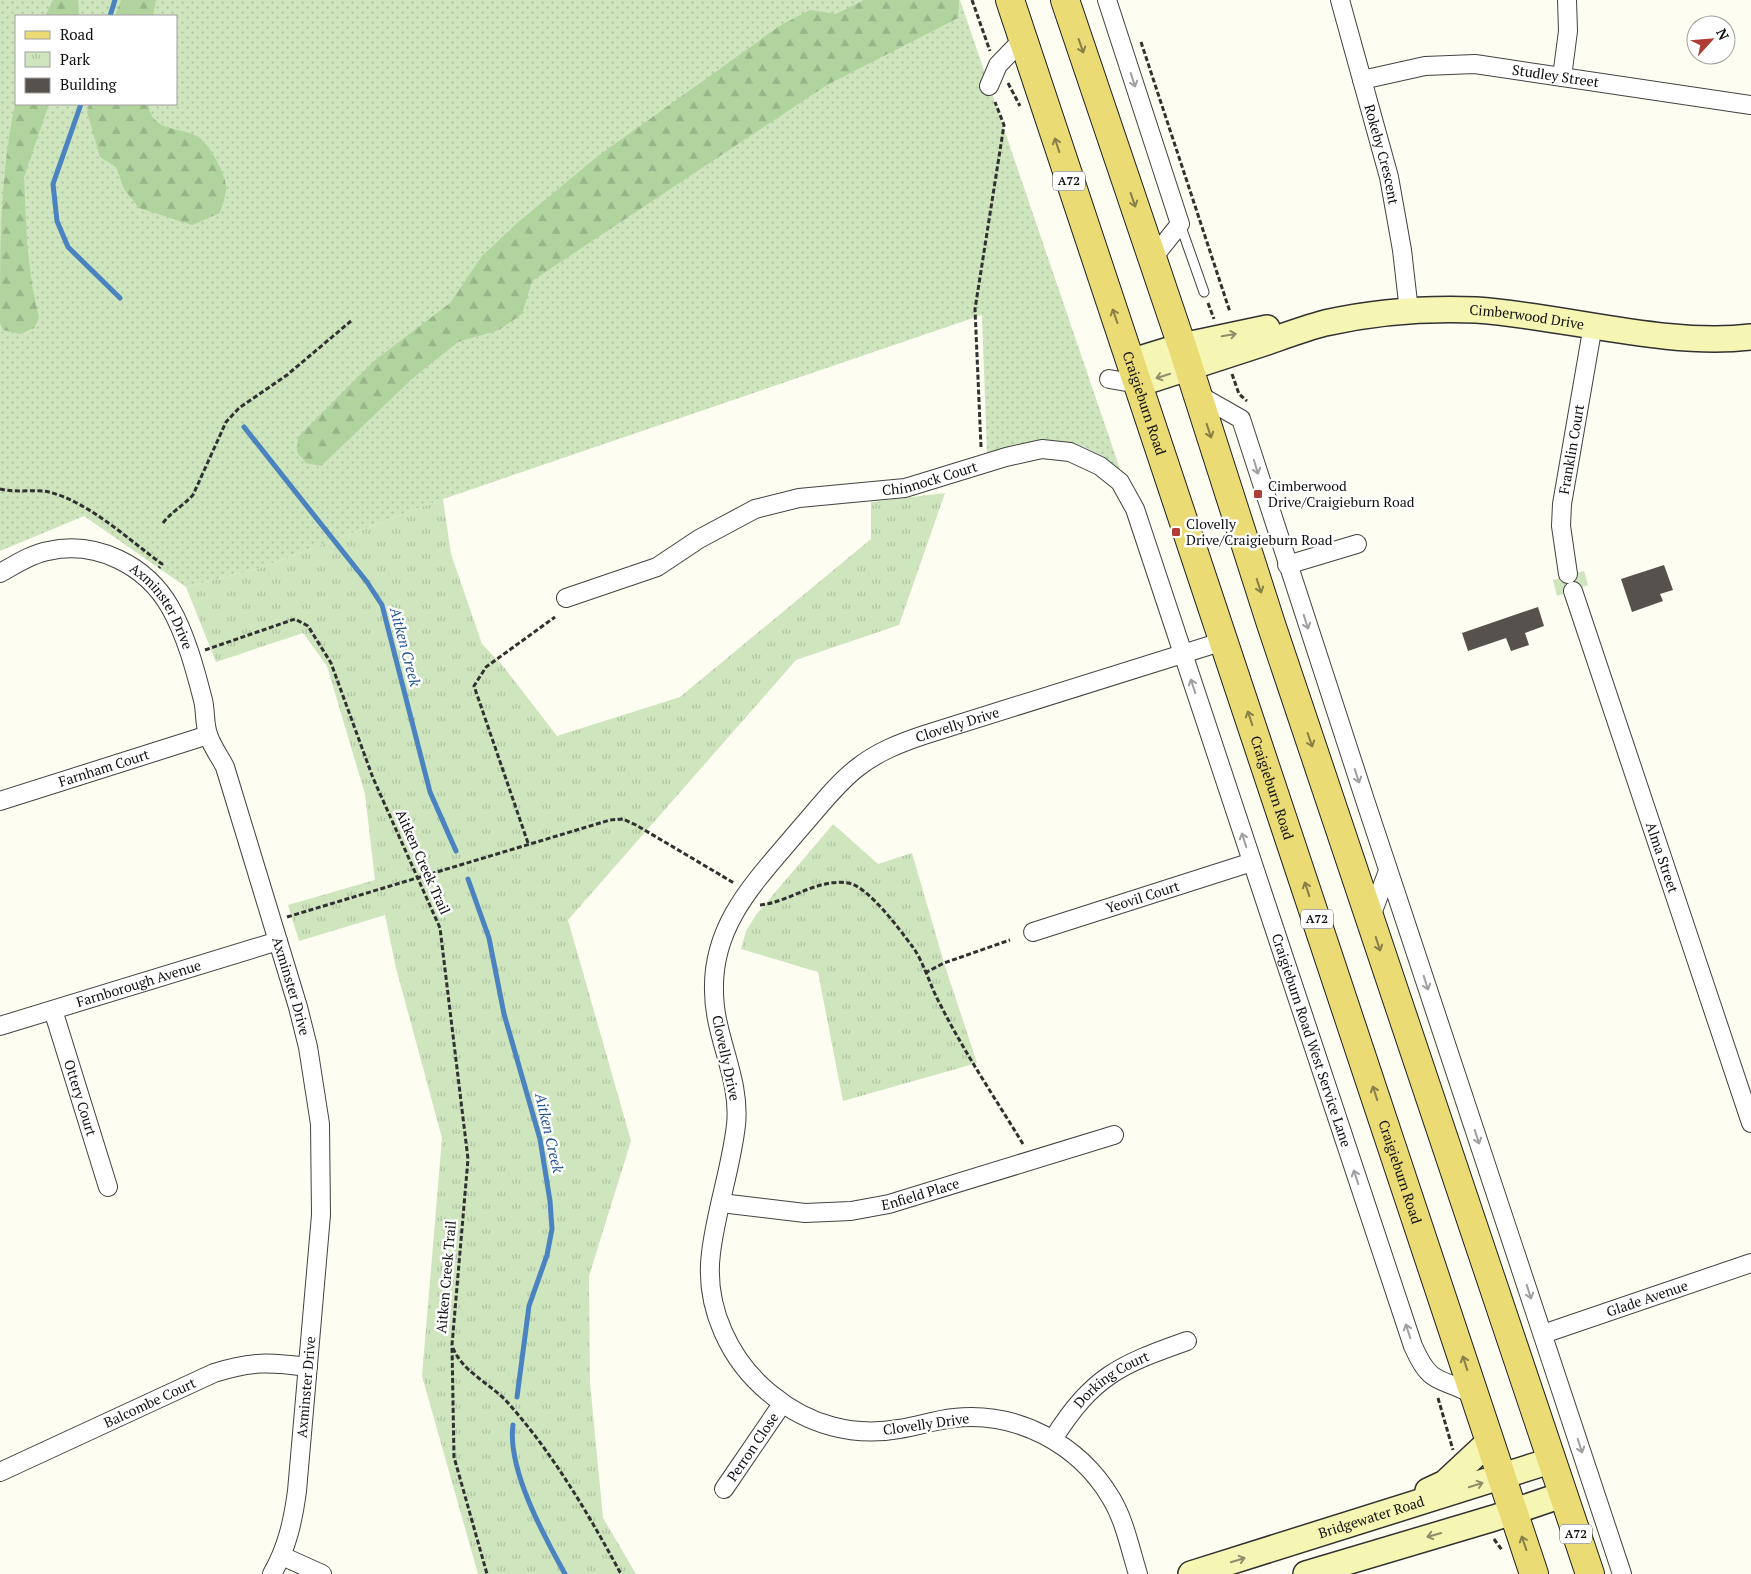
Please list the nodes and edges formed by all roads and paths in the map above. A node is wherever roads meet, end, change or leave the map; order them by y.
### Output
1 (972, 0) edge
2 (1010, 0) edge
3 (1065, 0) edge
4 (1107, 0) edge
5 (1340, 0) edge
6 (1567, 0) edge
7 (1139, 38) dead end
8 (1022, 39) junction
9 (998, 65) junction
10 (1562, 77) junction
11 (1362, 80) junction
12 (989, 86) joint
13 (1751, 105) edge
14 (1180, 224) junction
15 (1152, 259) junction
16 (1204, 292) joint
17 (1230, 312) dead end
18 (1409, 312) junction
19 (351, 321) dead end
20 (1324, 323) junction
21 (1593, 325) junction
22 (1220, 337) junction
23 (1744, 341) edge
24 (1185, 357) junction
25 (1134, 373) junction
26 (1197, 394) junction
27 (981, 447) dead end
28 (0, 489) edge
29 (162, 523) dead end
30 (1357, 544) dead end
31 (1287, 565) junction
32 (0, 573) edge
33 (1568, 574) dead end
34 (162, 576) dead end
35 (1573, 591) dead end
36 (566, 598) dead end
37 (555, 617) dead end
38 (1224, 641) junction
39 (202, 642) dead end
40 (1184, 654) junction
41 (208, 735) junction
42 (0, 801) edge
43 (528, 843) junction
44 (1252, 862) junction
45 (1388, 871) junction
46 (416, 877) junction
47 (732, 881) dead end
48 (758, 905) dead end
49 (1370, 919) junction
50 (272, 921) junction
51 (1033, 932) dead end
52 (1010, 940) dead end
53 (278, 941) junction
54 (925, 973) junction
55 (54, 1010) junction
56 (0, 1026) edge
57 (1751, 1123) edge
58 (1114, 1135) dead end
59 (1023, 1144) dead end
60 (108, 1187) dead end
61 (721, 1203) junction
62 (1751, 1263) edge
63 (1543, 1334) junction
64 (1187, 1341) dead end
65 (452, 1346) junction
66 (308, 1366) junction
67 (1476, 1396) junction
68 (782, 1404) junction
69 (1053, 1439) junction
70 (1490, 1441) junction
71 (1550, 1460) junction
72 (0, 1472) edge
73 (1502, 1476) junction
74 (724, 1488) dead end
75 (1562, 1495) junction
76 (1514, 1511) junction
77 (1382, 1515) junction
78 (1392, 1547) junction
79 (282, 1556) junction
80 (272, 1574) edge
81 (322, 1574) edge
82 (487, 1574) edge
83 (621, 1574) edge
84 (1138, 1574) edge
85 (1191, 1574) edge
86 (1306, 1574) edge
87 (1534, 1574) edge
88 (1590, 1574) edge
89 (1622, 1574) edge

1 - 9 path
2 - 8 main road, Craigieburn Road / A72
3 -> 15 main road, A72
4 -> 14 street
5 - 11 street, Rokeby Crescent
6 - 10 street
7 - 17 path
8 - 9 street
25 -> 8 main road, Craigieburn Road / A72
9 - 12 street
10 - 11 street, Studley Street
10 - 13 street, Studley Street
11 - 18 street, Rokeby Crescent
12 - 27 path
14 - 15 street
14 - 16 lane
15 - 24 main road, A72
16 - 22 path
18 - 20 street, Cimberwood Drive
18 - 21 street, Cimberwood Drive
19 - 29 path
22 -> 20 street, Cimberwood Drive
20 - 24 street, Cimberwood Drive
21 - 23 street, Cimberwood Drive
21 - 33 street, Franklin Court
22 - 24 street, Cimberwood Drive
24 - 25 street
24 - 26 main road, A72
25 - 38 main road, Craigieburn Road / A72
26 -> 31 street
26 -> 49 main road, A72
28 - 34 path
30 - 31 street
31 -> 45 street
32 - 41 street, Axminster Drive
35 - 57 street, Alma Street
36 - 40 street, Chinnock Court
37 - 43 path
38 - 40 street, Clovelly Drive
67 -> 38 main road, Craigieburn Road / A72
39 - 46 path, Aitken Creek Trail
44 -> 40 street, Craigieburn Road West Service Lane
40 - 61 street, Clovelly Drive
41 - 42 street, Farnham Court
41 - 50 street, Axminster Drive
43 - 46 path
43 - 47 path
44 - 51 street, Yeovil Court
67 -> 44 street, Craigieburn Road West Service Lane
45 - 49 street
45 -> 63 street
46 - 50 path
46 - 65 path, Aitken Creek Trail
48 - 54 path
49 -> 71 main road, A72
50 - 53 street, Axminster Drive
52 - 54 path
53 - 55 street, Farnborough Avenue
53 - 66 street, Axminster Drive
54 - 59 path
55 - 56 street, Farnborough Avenue
55 - 60 street, Ottery Court
58 - 61 street, Enfield Place
61 - 68 street, Clovelly Drive
62 - 63 street, Glade Avenue
63 -> 89 street
64 - 69 street, Dorking Court
65 - 82 path, Aitken Creek Trail
65 - 83 path
66 - 72 street, Balcombe Court
66 - 79 street, Axminster Drive
67 - 70 main road, Craigieburn Road / A72
68 - 69 street, Clovelly Drive
68 - 74 street, Perron Close
69 - 84 street, Clovelly Drive
70 - 73 main road, Craigieburn Road / A72
70 - 77 street
71 - 73 street, Bridgewater Road
71 - 75 main road, A72
73 - 76 main road, Craigieburn Road / A72
77 -> 73 street, Bridgewater Road
75 - 76 street
75 - 88 main road, A72
76 -> 78 street
87 -> 76 main road, Craigieburn Road / A72
77 - 78 street
85 -> 77 street, Bridgewater Road
78 - 86 street
79 - 80 street, Axminster Drive
79 - 81 street

